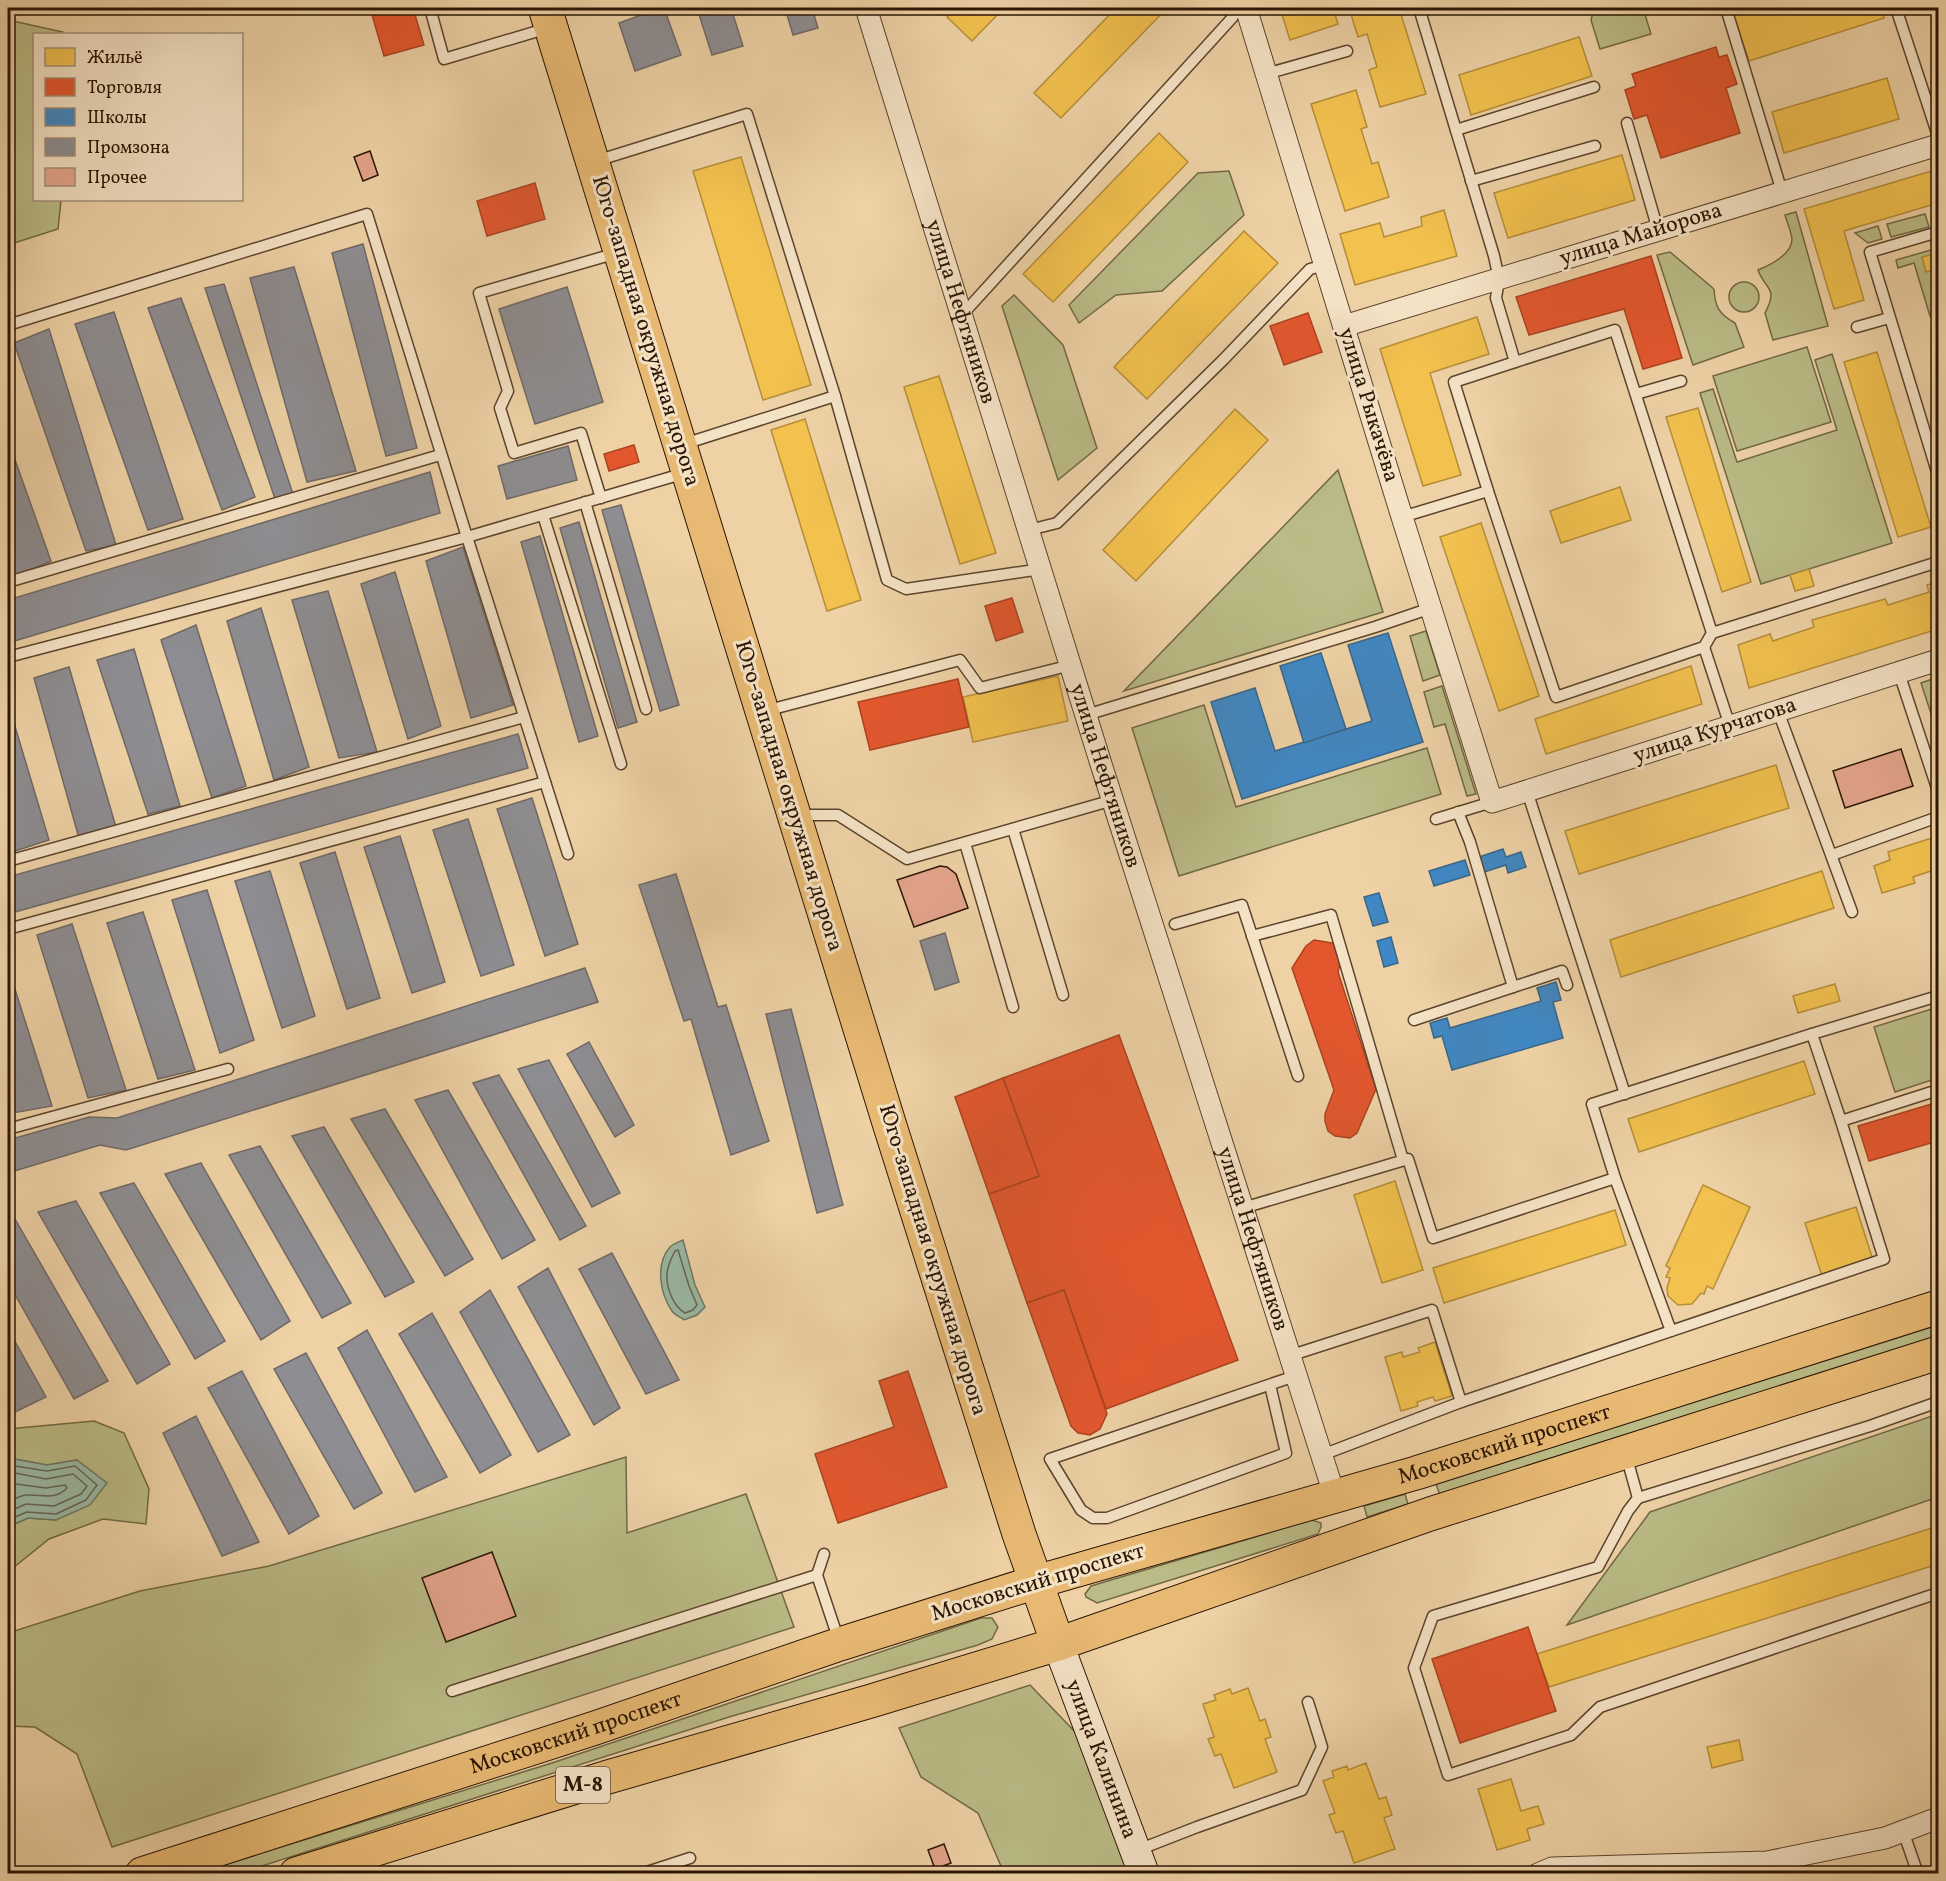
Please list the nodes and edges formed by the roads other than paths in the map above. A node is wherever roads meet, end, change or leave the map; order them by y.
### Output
1 (430, 8) edge
2 (1239, 8) edge
3 (1246, 8) edge
4 (1419, 8) edge
5 (1726, 8) edge
6 (1896, 8) edge
7 (868, 9) edge
8 (548, 17) edge
9 (1347, 51) dead end
10 (1266, 74) junction
11 (1594, 87) dead end
12 (1627, 123) dead end
13 (1456, 130) junction
14 (1938, 136) edge
15 (1938, 145) edge
16 (1595, 146) dead end
17 (592, 162) junction
18 (1472, 181) junction
19 (1782, 192) junction
20 (1658, 230) junction
21 (1938, 232) edge
22 (621, 252) junction
23 (1325, 265) junction
24 (1499, 279) junction
25 (962, 315) junction
26 (1889, 318) junction
27 (8, 326) edge
28 (1344, 326) junction
29 (1857, 327) dead end
30 (1515, 362) junction
31 (1681, 381) dead end
32 (1636, 394) junction
33 (835, 396) junction
34 (440, 455) junction
35 (685, 458) junction
36 (1938, 475) edge
37 (1488, 491) junction
38 (601, 498) junction
39 (585, 502) junction
40 (543, 515) junction
41 (1402, 517) junction
42 (1029, 530) junction
43 (466, 537) junction
44 (1938, 562) edge
45 (1041, 569) junction
46 (8, 582) edge
47 (1431, 608) junction
48 (1712, 633) junction
49 (1704, 647) junction
50 (8, 657) edge
51 (1938, 660) edge
52 (1071, 664) junction
53 (1899, 673) junction
54 (646, 709) dead end
55 (1778, 711) junction
56 (762, 712) junction
57 (1086, 715) junction
58 (524, 717) junction
59 (1730, 726) junction
60 (621, 764) dead end
61 (545, 782) junction
62 (1527, 791) junction
63 (1938, 791) edge
64 (1113, 800) junction
65 (1492, 802) junction
66 (1458, 812) junction
67 (793, 815) junction
68 (1938, 817) edge
69 (1436, 819) dead end
70 (1013, 829) junction
71 (964, 843) junction
72 (567, 854) dead end
73 (1832, 855) junction
74 (8, 861) edge
75 (1852, 912) dead end
76 (1175, 924) dead end
77 (8, 928) edge
78 (1252, 936) junction
79 (1567, 985) dead end
80 (1514, 987) junction
81 (1063, 994) dead end
82 (1938, 996) edge
83 (1013, 1007) dead end
84 (1414, 1020) dead end
85 (1812, 1034) junction
86 (228, 1069) dead end
87 (1298, 1076) dead end
88 (1938, 1090) edge
89 (1625, 1094) junction
90 (1841, 1121) junction
91 (8, 1129) edge
92 (1403, 1160) junction
93 (1615, 1178) junction
94 (1243, 1208) junction
95 (1938, 1306) edge
96 (1671, 1331) junction
97 (1938, 1353) edge
98 (1292, 1366) junction
99 (1270, 1385) junction
100 (1461, 1402) junction
101 (1938, 1402) edge
102 (1626, 1453) junction
103 (1322, 1455) junction
104 (1416, 1473) junction
105 (1335, 1497) junction
106 (1638, 1498) junction
107 (1430, 1514) junction
108 (1348, 1542) junction
109 (824, 1554) dead end
110 (817, 1575) junction
111 (1036, 1582) junction
112 (1938, 1593) edge
113 (840, 1644) junction
114 (1058, 1644) junction
115 (452, 1691) dead end
116 (1308, 1702) dead end
117 (1938, 1818) edge
118 (1903, 1831) junction
119 (690, 1858) dead end
120 (1140, 1862) edge
121 (1618, 1870) edge
122 (142, 1874) edge
123 (296, 1874) edge
124 (641, 1874) edge
125 (1538, 1874) edge
126 (1918, 1874) edge

1 - 8 lane
2 - 25 lane
3 - 10 street, улица Рыкачёва
4 - 13 lane
5 - 19 lane
6 - 14 lane
7 - 25 street, улица Нефтяников
8 - 17 main road, Юго-западная окружная дорога
9 - 10 lane
10 - 23 street, улица Рыкачёва
11 - 13 lane
12 - 20 lane
13 - 18 lane
15 - 19 street, улица Майорова
16 - 18 lane
17 - 22 main road, Юго-западная окружная дорога
17 - 33 lane
18 - 24 lane
19 - 20 street, улица Майорова
20 - 24 street, улица Майорова
21 - 26 lane
22 - 35 main road, Юго-западная окружная дорога
22 - 38 lane
23 - 28 street, улица Рыкачёва
23 - 42 lane
24 - 28 street, улица Майорова
24 - 30 lane
25 - 42 street, улица Нефтяников
26 - 29 lane
26 - 36 lane
27 - 34 lane
28 - 41 street, улица Рыкачёва
30 - 32 lane
30 - 37 lane
31 - 32 lane
32 - 48 lane
33 - 35 lane
33 - 45 lane
34 - 43 lane
34 - 46 lane
35 - 38 lane
35 - 56 main road, Юго-западная окружная дорога
37 - 41 lane
37 - 49 lane
38 - 39 lane
39 - 40 lane
39 - 54 lane
40 - 43 lane
40 - 60 lane
41 - 47 street, улица Рыкачёва
42 - 45 street, улица Нефтяников
43 - 50 lane
43 - 58 lane
44 - 48 lane
45 - 52 street, улица Нефтяников
47 - 57 lane
47 - 65 street, улица Рыкачёва
48 - 49 lane
49 - 59 lane
51 - 53 street, улица Курчатова
52 - 56 lane
52 - 57 street, улица Нефтяников
53 - 55 street, улица Курчатова
53 - 63 lane
55 - 59 street, улица Курчатова
55 - 73 lane
56 - 67 main road, Юго-западная окружная дорога
57 - 64 street, улица Нефтяников
58 - 61 lane
58 - 74 lane
59 - 62 street, улица Курчатова
61 - 72 lane
61 - 77 lane
62 - 65 street, улица Курчатова
62 - 89 lane
64 - 70 lane
64 - 94 street, улица Нефтяников
65 - 66 lane
66 - 69 lane
66 - 80 lane
67 - 71 lane
67 - 111 main road, Юго-западная окружная дорога
68 - 73 lane
70 - 71 lane
70 - 81 lane
71 - 83 lane
73 - 75 lane
76 - 78 lane
78 - 87 lane
78 - 92 lane
79 - 80 lane
80 - 84 lane
82 - 85 lane
85 - 89 lane
85 - 90 lane
86 - 91 lane
88 - 90 lane
89 - 93 lane
90 - 96 lane
92 - 93 lane
92 - 94 lane
93 - 96 lane
94 - 98 street, улица Нефтяников
95 - 104 main road, Московский проспект
96 - 100 lane
97 - 102 main road, Московский проспект
98 - 99 lane
98 - 100 lane
98 - 103 street, улица Нефтяников
99 - 99 lane
100 - 103 lane
101 - 106 lane
102 - 106 lane
102 - 107 main road, Московский проспект
103 - 105 street, улица Нефтяников
104 - 105 main road, Московский проспект
104 - 107 main road
105 - 108 main road, улица Нефтяников
105 - 111 main road, Московский проспект
106 - 112 lane
107 - 108 main road, Московский проспект
108 - 114 main road, Московский проспект
109 - 110 lane
110 - 113 lane
110 - 115 lane
111 - 113 main road, Московский проспект / М-8
111 - 114 main road, Юго-западная окружная дорога
113 - 122 main road, Московский проспект / М-8
114 - 120 main road, улица Калинина
114 - 123 main road, Московский проспект / М-8
116 - 120 lane
117 - 118 street
118 - 121 street
118 - 126 lane
119 - 124 lane
121 - 125 street

